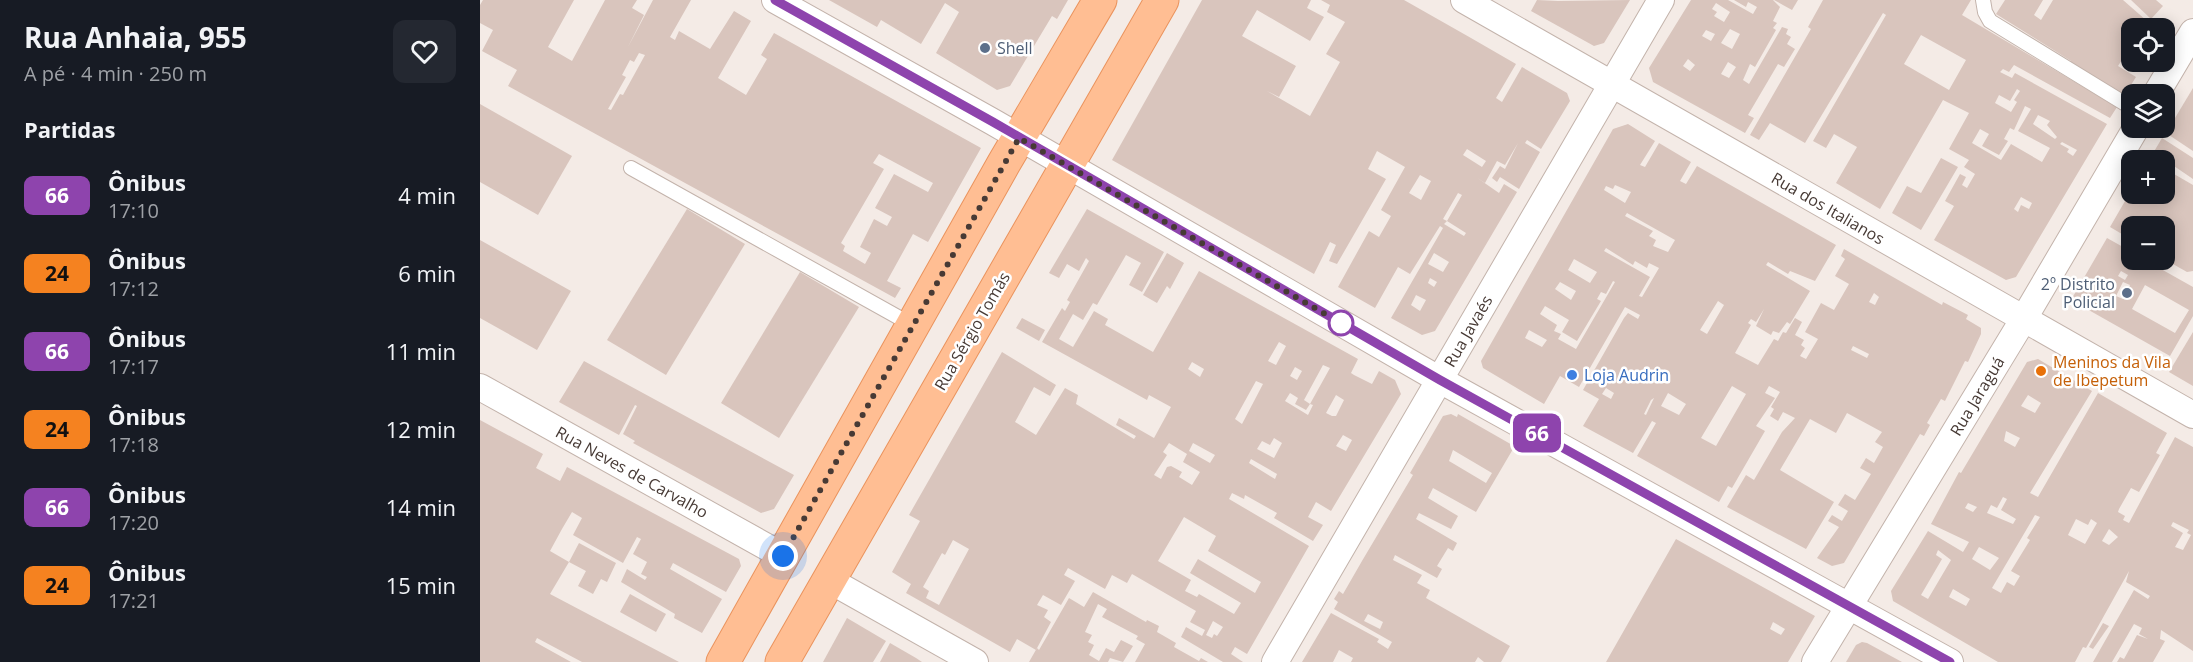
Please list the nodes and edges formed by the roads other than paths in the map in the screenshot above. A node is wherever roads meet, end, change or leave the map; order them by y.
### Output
1 (775, 0) edge
2 (1100, 0) edge
3 (1162, 0) edge
4 (1464, 0) edge
5 (1661, 0) edge
6 (1983, 0) edge
7 (2193, 32) edge
8 (1612, 84) junction
9 (2162, 84) edge
10 (2121, 101) edge
11 (1019, 138) junction
12 (2130, 138) edge
13 (1066, 166) junction
14 (631, 168) dead end
15 (2024, 320) junction
16 (914, 327) junction
17 (1440, 380) junction
18 (480, 387) edge
19 (2193, 415) edge
20 (783, 556) junction
21 (829, 580) junction
22 (1850, 606) junction
23 (723, 662) edge
24 (782, 662) edge
25 (975, 662) edge
26 (1275, 662) edge
27 (1815, 662) edge
28 (1950, 662) edge

1 - 11 street
2 - 11 main road
3 - 13 main road, Rua Sérgio Tomás
4 - 8 street, Rua dos Italianos
5 - 8 street, Rua Javaés
6 - 10 lane
7 - 9 street
8 - 15 street, Rua dos Italianos
8 - 17 street, Rua Javaés
11 - 13 street
11 - 16 main road
12 - 15 street, Rua Jaraguá
13 - 17 street
13 - 21 main road, Rua Sérgio Tomás
14 - 16 lane
15 - 19 street, Rua dos Italianos
15 - 22 street, Rua Jaraguá
16 - 20 main road
17 - 22 street
17 - 26 street, Rua Javaés
18 - 20 street, Rua Neves de Carvalho
20 - 23 main road
21 - 24 main road, Rua Sérgio Tomás
21 - 25 street
22 - 27 street, Rua Jaraguá
22 - 28 street

